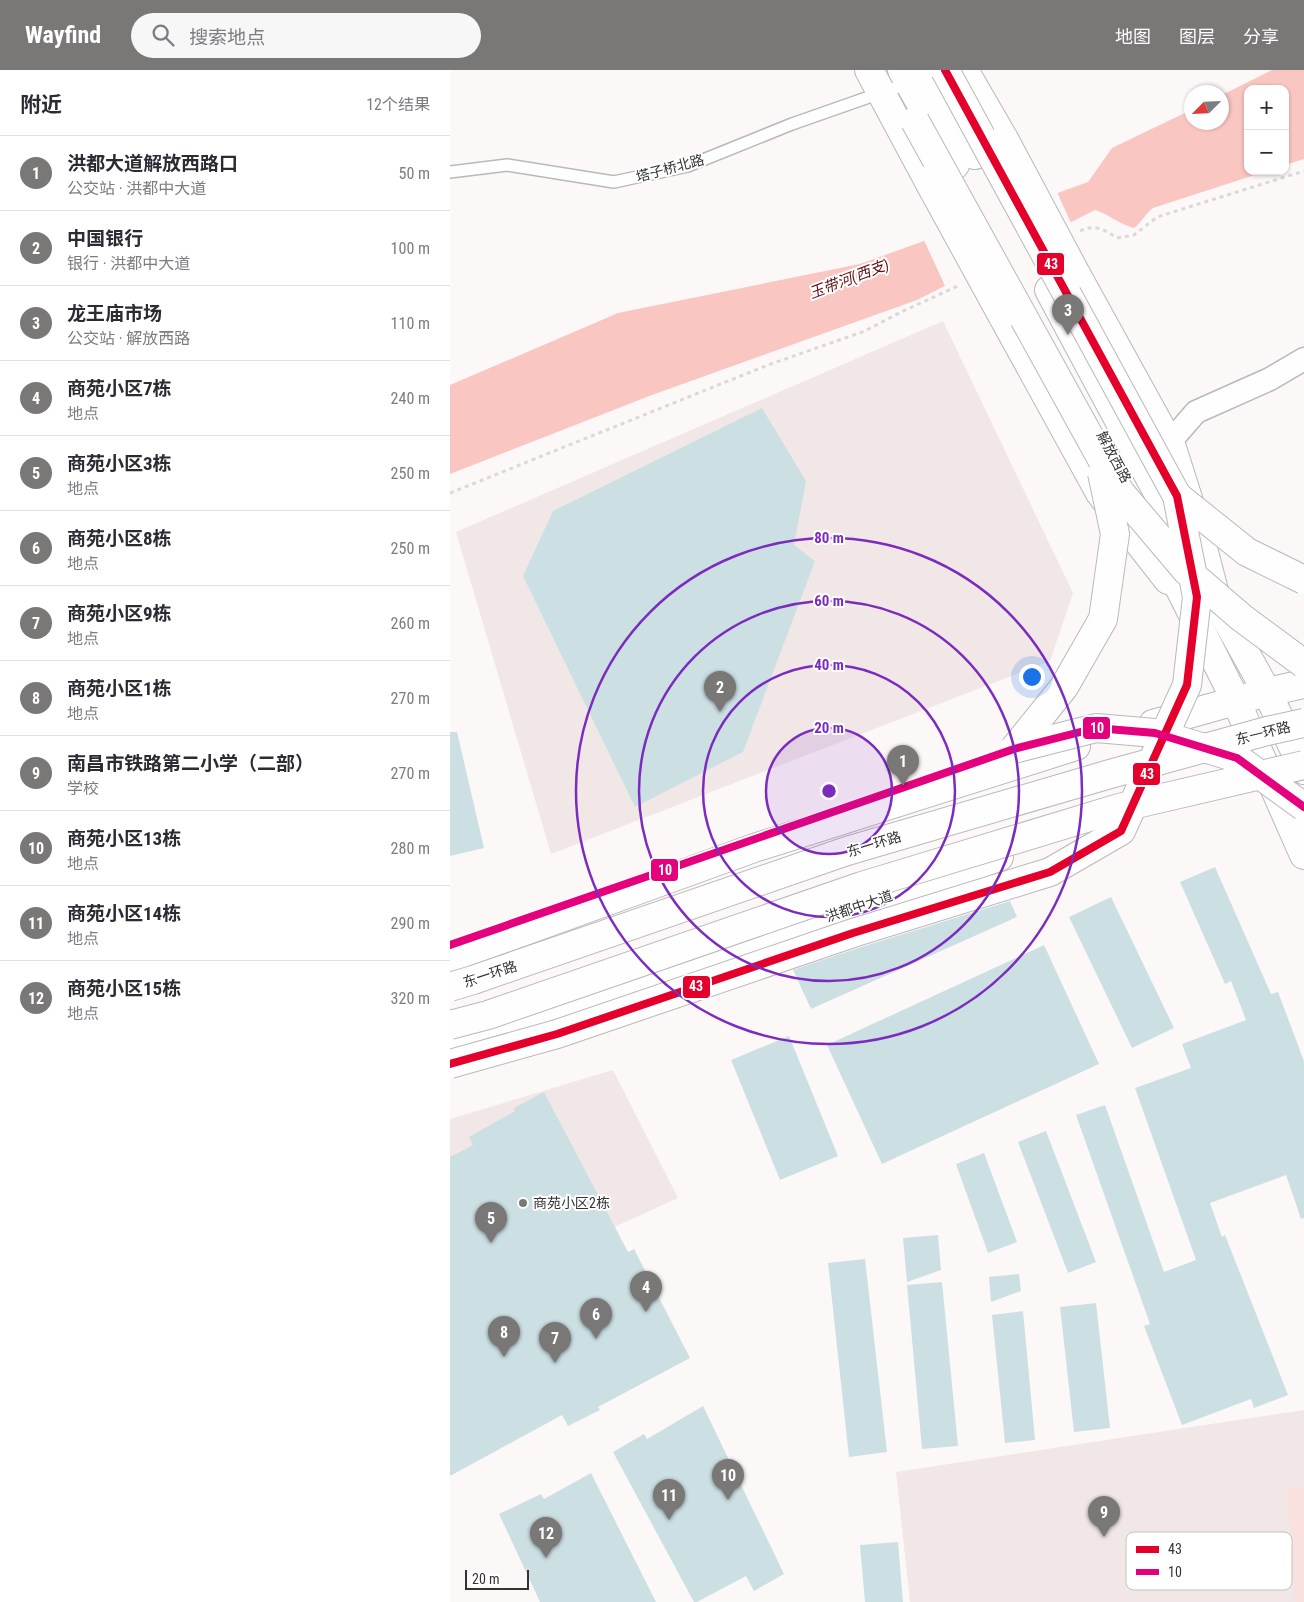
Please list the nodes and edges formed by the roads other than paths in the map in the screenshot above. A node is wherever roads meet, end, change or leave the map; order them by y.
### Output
1 (945, 70) edge
2 (964, 70) edge
3 (897, 78) edge
4 (450, 172) edge
5 (1038, 296) junction
6 (1304, 360) edge
7 (1169, 443) junction
8 (1097, 449) junction
9 (1177, 496) junction
10 (1304, 580) edge
11 (1188, 606) junction
12 (1218, 606) junction
13 (1304, 664) edge
14 (1304, 684) edge
15 (1267, 692) junction
16 (1236, 701) junction
17 (1304, 723) edge
18 (1014, 749) junction
19 (1304, 765) edge
20 (1304, 770) edge
21 (1304, 778) edge
22 (1274, 785) junction
23 (1304, 807) edge
24 (1304, 855) edge
25 (450, 946) edge
26 (450, 958) edge
27 (450, 987) edge
28 (450, 1025) edge
29 (450, 1047) edge
30 (450, 1064) edge

1 - 9 main road, bridge
2 - 7 main road, bridge
3 - 4 lane, 塔子桥北路
3 - 5 main road, 解放西路
3 - 8 main road, bridge
3 - 11 main road, bridge
5 - 11 main road, 解放西路
5 - 12 main road, 解放西路
6 - 7 street
7 - 12 main road
8 - 13 main road, bridge
8 - 18 main road, bridge
9 - 10 main road, bridge
9 - 30 main road, bridge
11 - 16 main road, 解放西路
12 - 15 main road, 解放西路
14 - 15 main road
15 - 16 main road
15 - 20 main road, 解放西路
16 - 22 main road, 解放西路
16 - 26 main road
17 - 27 main road, 东一环路, bridge
18 - 23 main road, bridge
18 - 25 main road
19 - 28 main road, bridge
21 - 22 main road, 洪都中大道
22 - 24 main road, 解放西路
22 - 29 main road, 洪都中大道

